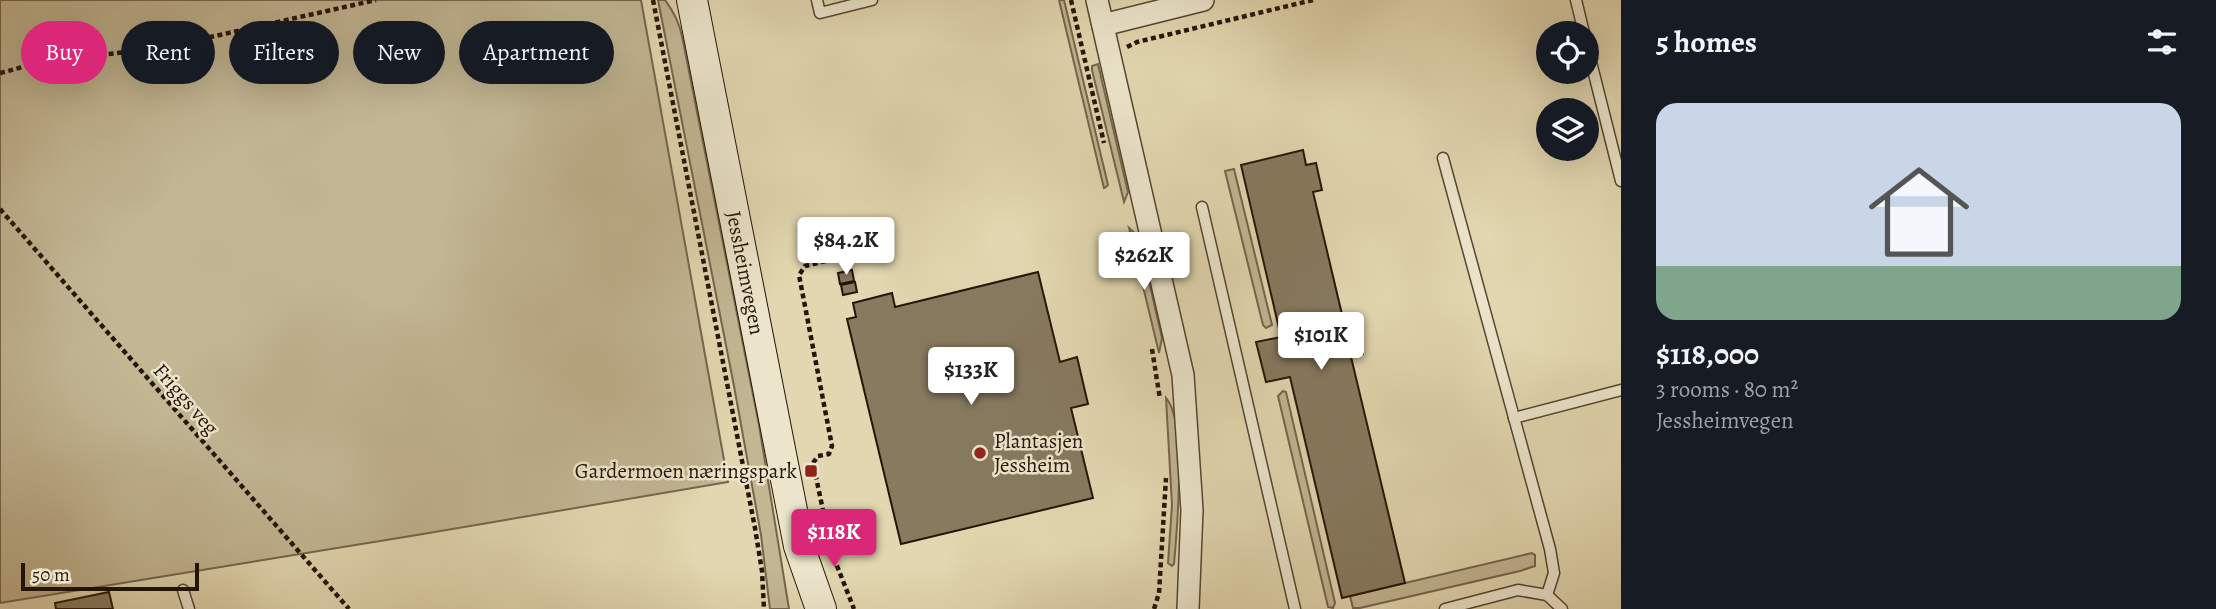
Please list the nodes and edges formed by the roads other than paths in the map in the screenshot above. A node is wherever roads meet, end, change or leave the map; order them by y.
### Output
1 (692, 0) edge
2 (817, 0) edge
3 (872, 0) edge
4 (1097, 0) edge
5 (1203, 0) edge
6 (1576, 0) edge
7 (1581, 21) edge
8 (1103, 25) junction
9 (1597, 84) edge
10 (1443, 158) dead end
11 (1621, 181) edge
12 (1202, 207) dead end
13 (1621, 390) edge
14 (1514, 418) junction
15 (799, 546) junction
16 (1189, 586) junction
17 (183, 590) dead end
18 (1548, 595) junction
19 (189, 609) edge
20 (800, 609) edge
21 (821, 609) edge
22 (1179, 609) edge
23 (1188, 609) edge
24 (1295, 609) edge
25 (1445, 609) edge
26 (1563, 609) edge

1 - 15 main road, Jessheimvegen
2 - 3 lane
4 - 8 street
5 - 8 street
6 - 7 lane
8 - 16 street
9 - 11 lane
10 - 14 lane
12 - 24 lane
13 - 14 lane
14 - 18 lane
15 - 20 main road, Jessheimvegen
15 - 21 main road, Jessheimvegen
16 - 22 street
16 - 23 street
17 - 19 lane
18 - 25 lane
18 - 26 lane

